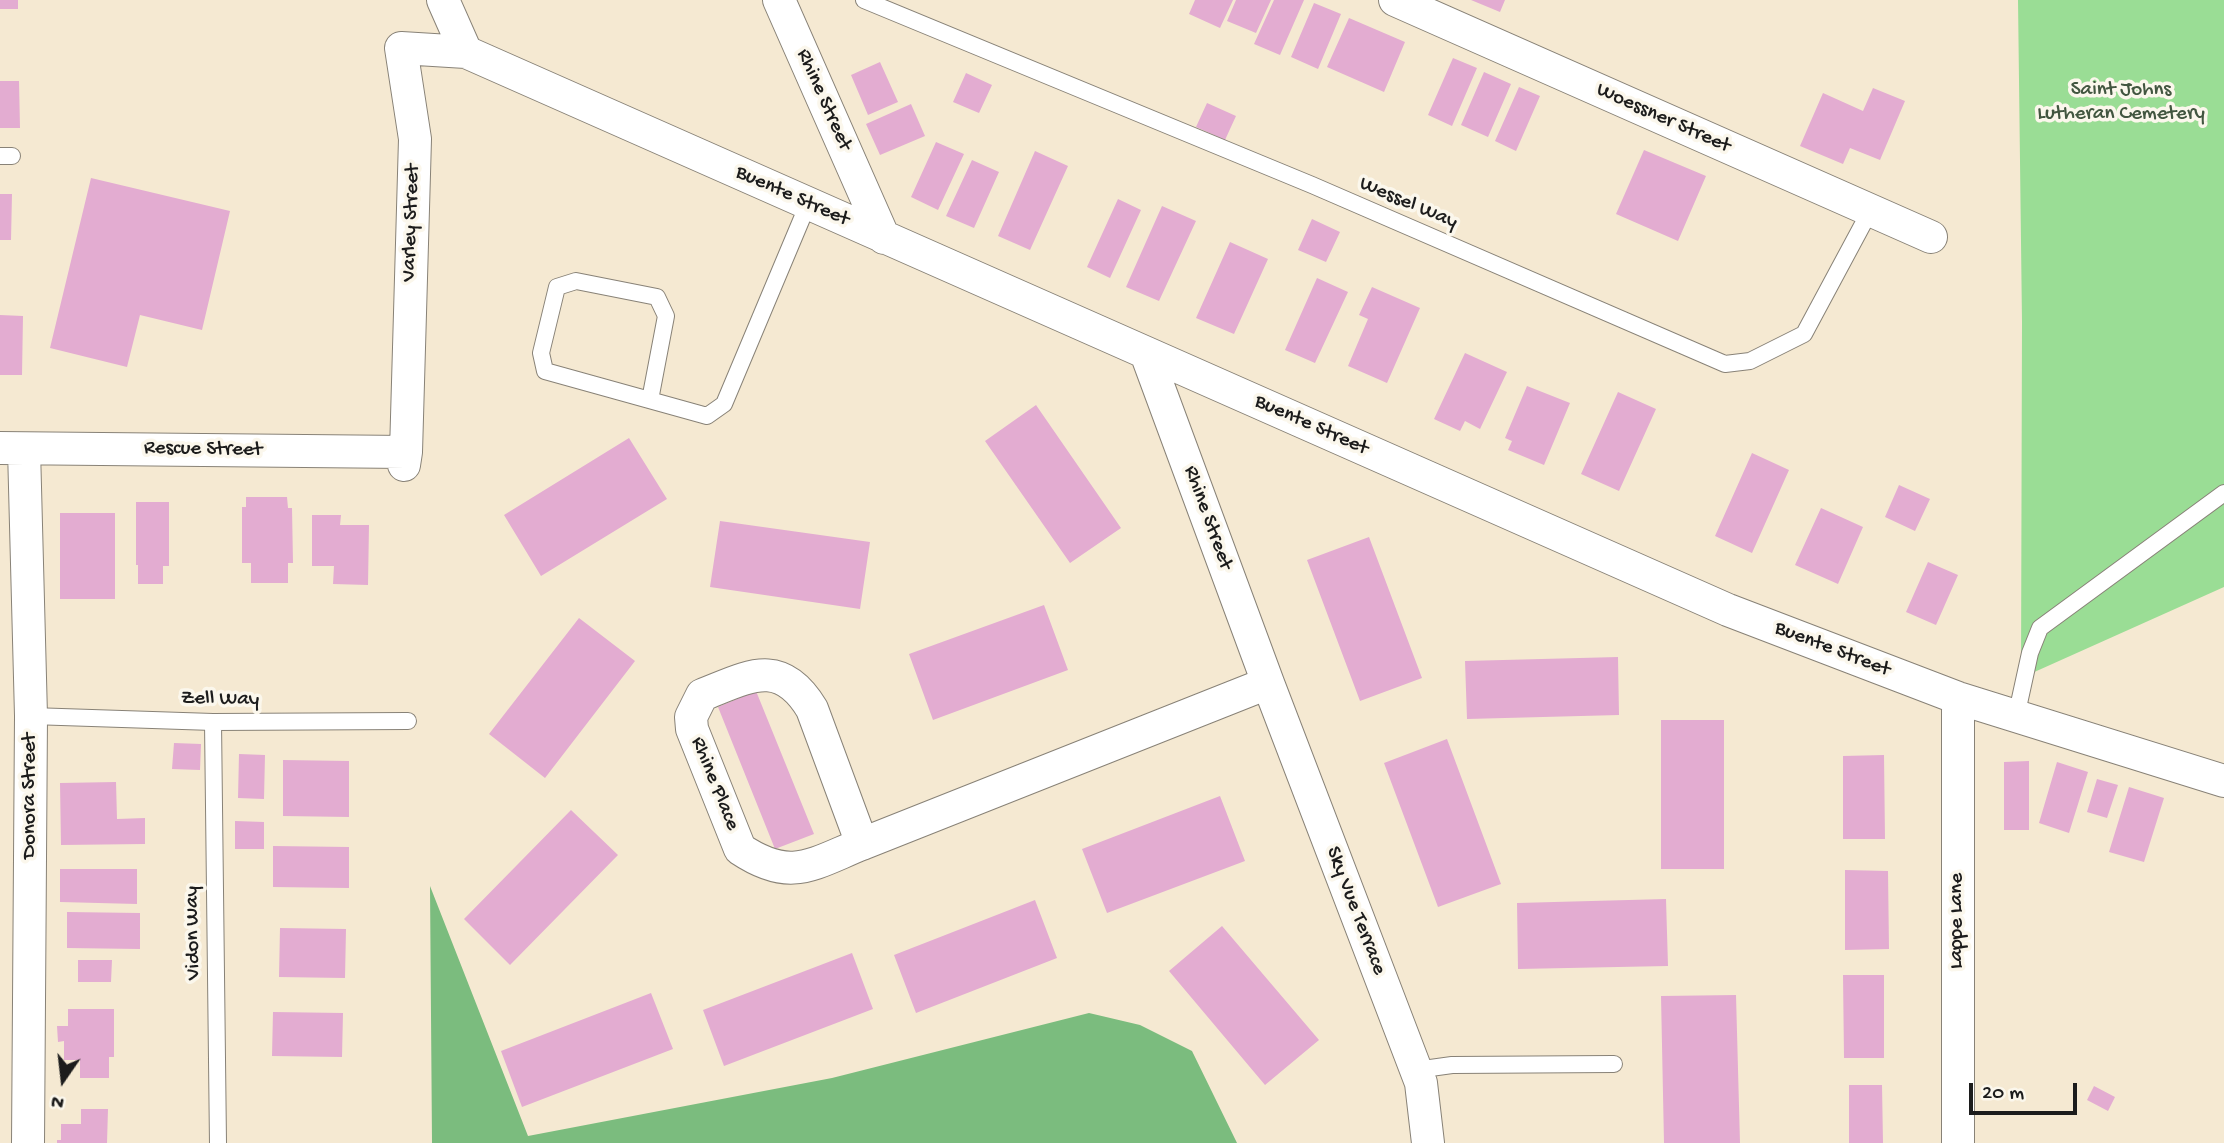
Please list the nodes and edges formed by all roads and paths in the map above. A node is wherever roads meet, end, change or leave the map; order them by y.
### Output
1 (443, 0) edge
2 (779, 0) edge
3 (863, 0) edge
4 (1395, 0) edge
5 (467, 52) junction
6 (808, 204) junction
7 (1870, 211) junction
8 (1931, 237) dead end
9 (884, 238) junction
10 (1146, 353) junction
11 (650, 400) junction
12 (12, 448) edge
13 (405, 459) joint
14 (2224, 493) edge
15 (1268, 683) junction
16 (1958, 698) junction
17 (31, 716) junction
18 (2016, 717) junction
19 (408, 721) dead end
20 (213, 722) junction
21 (2224, 781) edge
22 (862, 844) junction
23 (1614, 1064) dead end
24 (1416, 1070) junction
25 (28, 1143) edge
26 (218, 1143) edge
27 (1428, 1143) edge
28 (1958, 1143) edge

1 - 5 street
2 - 9 street, Rhine Street
3 - 7 lane, Wessel Way
4 - 7 street, Woessner Street
5 - 6 street, Buente Street
5 - 13 street, Varley Street
6 - 9 street, Buente Street
6 - 11 lane
7 - 8 street, Woessner Street
9 - 10 street, Buente Street
10 - 15 street, Rhine Street
10 - 16 street, Buente Street
11 - 11 lane
12 - 13 street, Rescue Street
12 - 17 street, Donora Street
14 - 18 lane
15 - 22 street, Rhine Place
15 - 24 street, Sky Vue Terrace
16 - 18 street, Buente Street
16 - 28 street, Lappe Lane
17 - 20 lane, Zell Way
17 - 25 street, Donora Street
18 - 21 street, Buente Street
19 - 20 lane, Zell Way
20 - 26 lane, Vidon Way
22 - 22 street, Rhine Place
23 - 24 lane
24 - 27 street, Sky Vue Terrace

